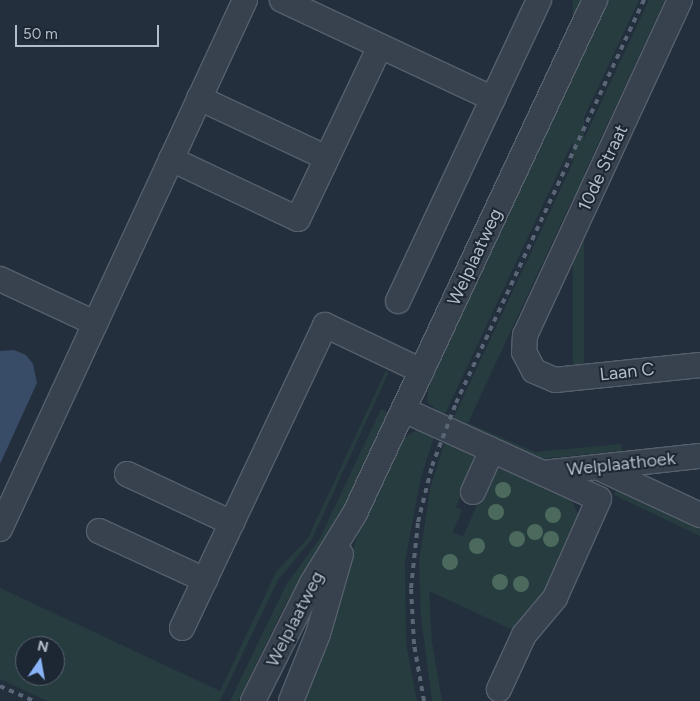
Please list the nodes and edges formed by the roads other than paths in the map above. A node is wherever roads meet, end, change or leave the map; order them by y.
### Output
1 (245, 0) edge
2 (282, 0) edge
3 (539, 0) edge
4 (595, 0) edge
5 (680, 0) edge
6 (380, 46) junction
7 (199, 98) junction
8 (493, 98) junction
9 (327, 158) junction
10 (171, 159) junction
11 (0, 279) edge
12 (398, 301) dead end
13 (95, 324) junction
14 (700, 365) edge
15 (422, 371) junction
16 (554, 380) joint
17 (404, 410) junction
18 (492, 450) junction
19 (700, 456) edge
20 (596, 467) junction
21 (541, 473) junction
22 (127, 474) dead end
23 (473, 492) dead end
24 (355, 513) junction
25 (700, 515) edge
26 (232, 522) junction
27 (0, 529) edge
28 (99, 531) dead end
29 (204, 580) junction
30 (182, 628) dead end
31 (498, 689) dead end
32 (253, 701) edge
33 (291, 701) edge

1 - 7 street
2 - 6 street
3 - 8 street
4 - 15 street, Welplaatweg
5 - 16 street, 10de Straat
6 - 8 street
6 - 9 street
7 - 9 street
7 - 10 street
8 - 12 street
9 - 10 street
10 - 13 street
11 - 13 street
13 - 27 street
14 - 16 street, Laan C
15 - 17 street, Welplaatweg
15 - 26 street
17 - 18 street, Welplaathoek
17 - 24 street, Welplaatweg
18 - 21 street, Welplaathoek
18 - 23 street
19 - 20 street, Welplaathoek
20 - 21 street, Welplaathoek
20 - 25 street
21 - 31 street, Welplaathoek
22 - 26 street
24 - 32 street, Welplaatweg
24 - 33 street, Welplaatweg
26 - 29 street
28 - 29 street
29 - 30 street

